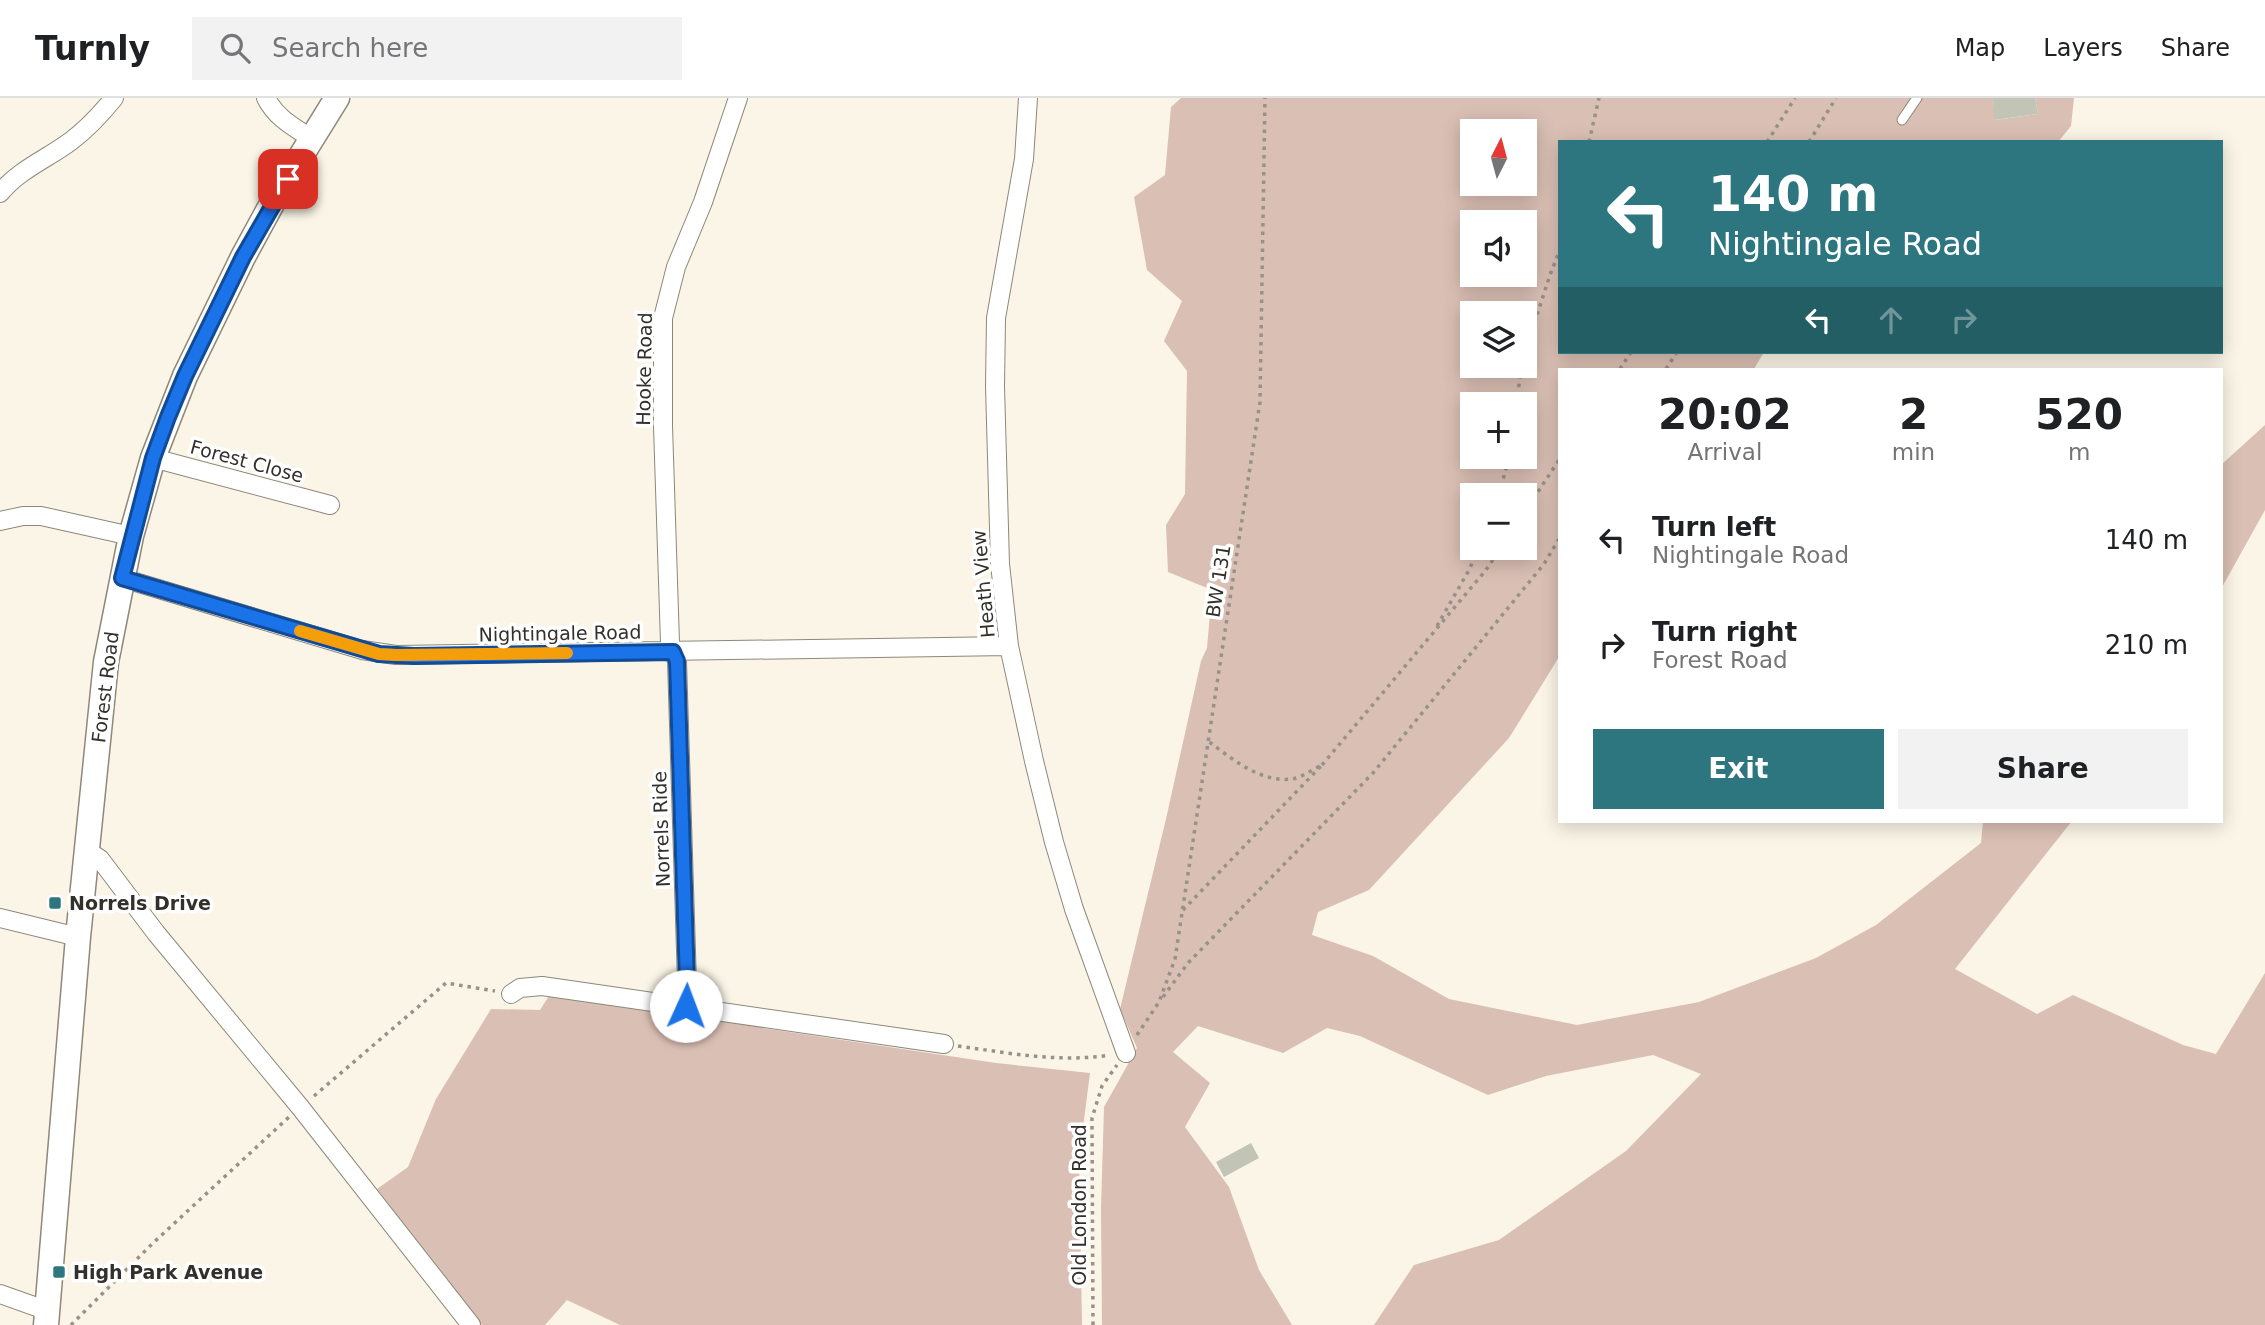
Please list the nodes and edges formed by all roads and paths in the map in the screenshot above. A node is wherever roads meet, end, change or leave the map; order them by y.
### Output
1 (114, 98) edge
2 (266, 98) edge
3 (337, 98) edge
4 (738, 98) edge
5 (1028, 98) edge
6 (1265, 98) edge
7 (1600, 98) edge
8 (1795, 98) edge
9 (1836, 98) edge
10 (1917, 98) edge
11 (1902, 120) dead end
12 (312, 139) junction
13 (1590, 140) edge
14 (1768, 140) edge
15 (1809, 140) edge
16 (0, 193) edge
17 (1558, 255) edge
18 (1537, 315) edge
19 (153, 458) junction
20 (1558, 462) edge
21 (1537, 493) edge
22 (330, 505) dead end
23 (0, 521) edge
24 (131, 536) junction
25 (1558, 541) edge
26 (1474, 560) edge
27 (1493, 560) edge
28 (122, 578) junction
29 (1432, 634) junction
30 (1009, 646) junction
31 (673, 652) junction
32 (1208, 741) junction
33 (1322, 765) junction
34 (86, 850) junction
35 (1181, 912) junction
36 (0, 918) edge
37 (78, 937) junction
38 (510, 993) joint
39 (1159, 1002) junction
40 (686, 1006) junction
41 (944, 1044) joint
42 (1126, 1053) junction
43 (300, 1107) junction
44 (0, 1294) edge
45 (47, 1318) edge
46 (71, 1325) edge
47 (471, 1325) edge
48 (1093, 1325) edge

1 - 16 street
2 - 12 street
3 - 12 street, Forest Road
4 - 31 street, Hooke Road
5 - 30 street, Heath View
6 - 32 path, BW 131
7 - 13 path
8 - 14 path
9 - 15 path
10 - 11 lane
12 - 19 street, Forest Road
17 - 18 path
19 - 22 street, Forest Close
19 - 24 street, Forest Road
20 - 21 path
23 - 24 street
24 - 28 street, Forest Road
25 - 39 path
26 - 29 path
27 - 29 path
28 - 31 street, Nightingale Road
28 - 34 street, Forest Road
29 - 33 path
30 - 31 street, Nightingale Road
30 - 42 street, Heath View
31 - 40 street, Norrels Ride
32 - 33 path
32 - 35 path, BW 131
33 - 35 path
34 - 37 street, Forest Road
34 - 43 street
35 - 39 path, BW 131
36 - 37 street
37 - 45 street, Forest Road
38 - 40 street
38 - 43 path
39 - 42 path, BW 131
40 - 41 street
41 - 42 path
42 - 48 path, Old London Road
43 - 46 path
43 - 47 street
44 - 45 street

